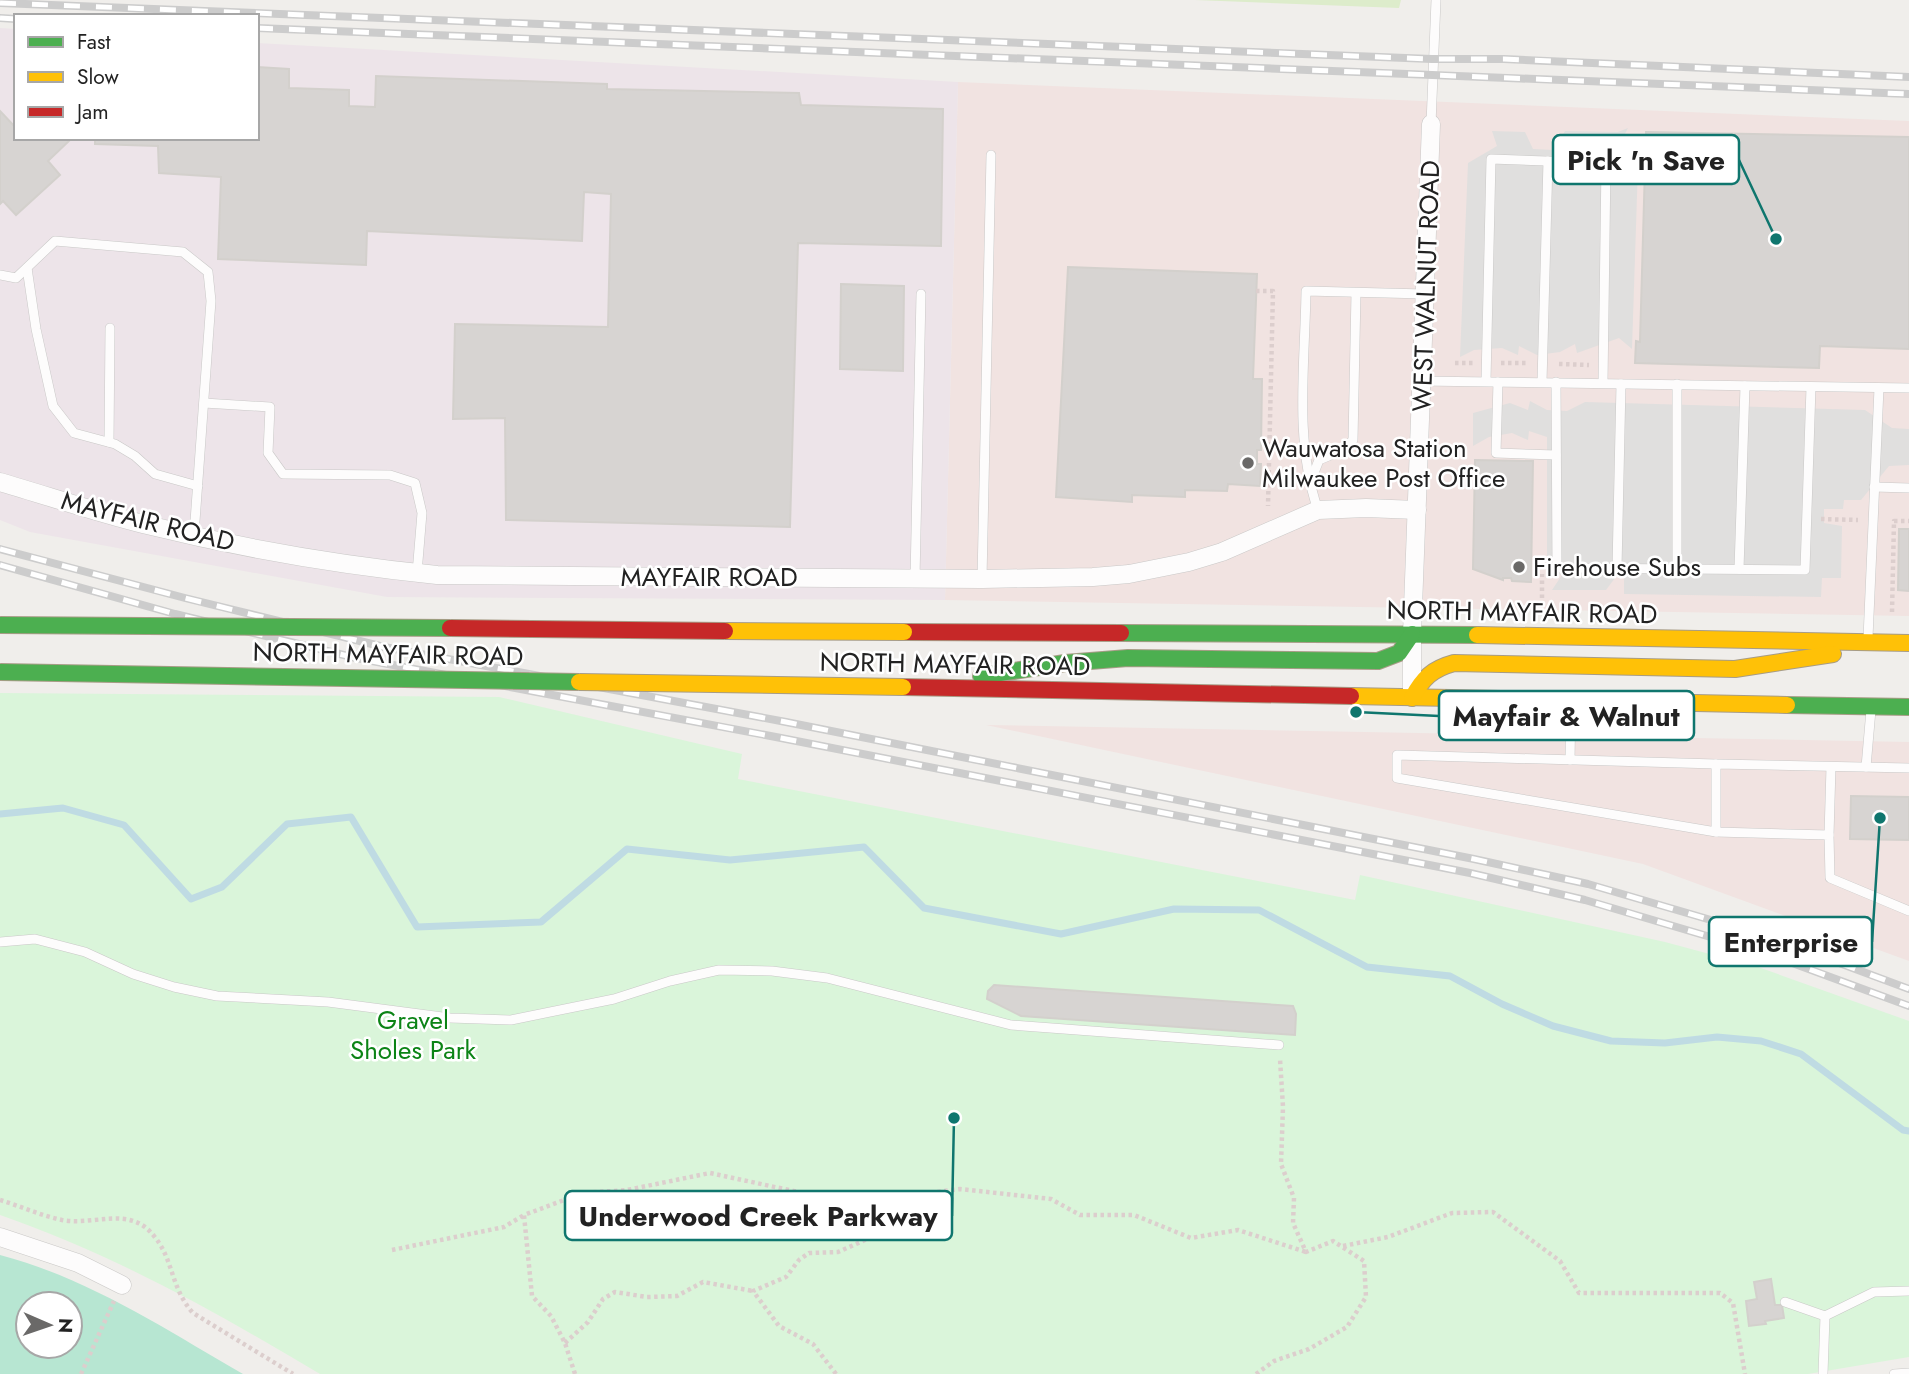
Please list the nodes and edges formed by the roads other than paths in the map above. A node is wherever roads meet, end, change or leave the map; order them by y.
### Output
1 (1436, 0) edge
2 (1431, 124) joint
3 (991, 155) dead end
4 (1548, 161) junction
5 (27, 268) junction
6 (0, 275) edge
7 (1356, 293) junction
8 (921, 294) dead end
9 (1425, 294) junction
10 (110, 328) dead end
11 (1421, 381) junction
12 (1486, 381) junction
13 (1498, 382) junction
14 (1542, 382) junction
15 (1556, 382) junction
16 (1603, 383) junction
17 (1621, 384) junction
18 (1677, 384) junction
19 (1745, 386) junction
20 (1811, 387) junction
21 (1879, 388) junction
22 (1909, 388) edge
23 (204, 404) junction
24 (108, 442) junction
25 (1556, 455) junction
26 (0, 482) edge
27 (1309, 484) junction
28 (198, 486) junction
29 (1874, 487) junction
30 (1909, 488) edge
31 (1318, 510) junction
32 (1418, 510) junction
33 (194, 535) junction
34 (1617, 568) junction
35 (1677, 569) junction
36 (1740, 569) junction
37 (416, 573) junction
38 (915, 579) junction
39 (982, 579) junction
40 (0, 625) edge
41 (1412, 634) junction
42 (1909, 643) edge
43 (1867, 645) junction
44 (0, 672) edge
45 (911, 687) junction
46 (1412, 698) junction
47 (1571, 700) junction
48 (1871, 705) junction
49 (1909, 707) edge
50 (1570, 760) junction
51 (1716, 764) junction
52 (1831, 767) junction
53 (1866, 767) junction
54 (1909, 768) edge
55 (1716, 832) junction
56 (1829, 835) junction
57 (1909, 911) edge
58 (0, 942) edge
59 (1279, 1045) road end
60 (0, 1237) edge
61 (122, 1285) road end
62 (1909, 1291) edge
63 (1786, 1302) dead end
64 (1825, 1316) junction
65 (1909, 1373) edge
66 (1823, 1374) edge
67 (1894, 1374) edge

1 - 2 lane, WEST WALNUT ROAD
2 - 9 street, WEST WALNUT ROAD
3 - 39 lane
4 - 12 lane
4 - 14 lane
4 - 16 lane
5 - 6 lane
5 - 23 lane
5 - 24 lane
7 - 9 lane
7 - 27 lane
7 - 27 lane
8 - 38 lane
9 - 11 street, WEST WALNUT ROAD
10 - 24 lane
11 - 12 lane
11 - 32 street, WEST WALNUT ROAD
12 - 13 lane
13 - 14 lane
13 - 25 lane
14 - 15 lane
15 - 16 lane
15 - 25 lane
16 - 17 lane
17 - 18 lane
17 - 34 lane
18 - 19 lane
18 - 35 lane
19 - 20 lane
19 - 36 lane
20 - 21 lane
20 - 36 lane
21 - 22 lane
21 - 29 lane
23 - 28 lane
23 - 37 lane
24 - 28 lane
25 - 34 lane
26 - 33 street, MAYFAIR ROAD
27 - 31 lane
28 - 33 lane
29 - 30 lane
29 - 43 lane
31 - 32 street, MAYFAIR ROAD
31 - 39 street, MAYFAIR ROAD
32 - 41 street, WEST WALNUT ROAD
33 - 37 street, MAYFAIR ROAD
34 - 35 lane
35 - 36 lane
37 - 38 street, MAYFAIR ROAD
38 - 39 street, MAYFAIR ROAD
40 - 41 main road, NORTH MAYFAIR ROAD, bridge
41 - 43 main road, NORTH MAYFAIR ROAD
41 - 45 main road
41 - 46 street, WEST WALNUT ROAD
42 - 43 main road
43 - 46 main road
44 - 45 main road, NORTH MAYFAIR ROAD, bridge
45 - 46 main road, NORTH MAYFAIR ROAD
46 - 47 main road, NORTH MAYFAIR ROAD
47 - 48 main road, NORTH MAYFAIR ROAD
47 - 50 lane
48 - 49 main road, NORTH MAYFAIR ROAD
48 - 53 lane
50 - 51 lane
50 - 55 lane
51 - 52 lane
51 - 55 lane
52 - 53 lane
52 - 56 lane
53 - 54 lane
55 - 56 lane
56 - 57 lane
58 - 59 lane
60 - 61 street
62 - 64 lane
63 - 64 lane
64 - 66 lane
65 - 67 lane

